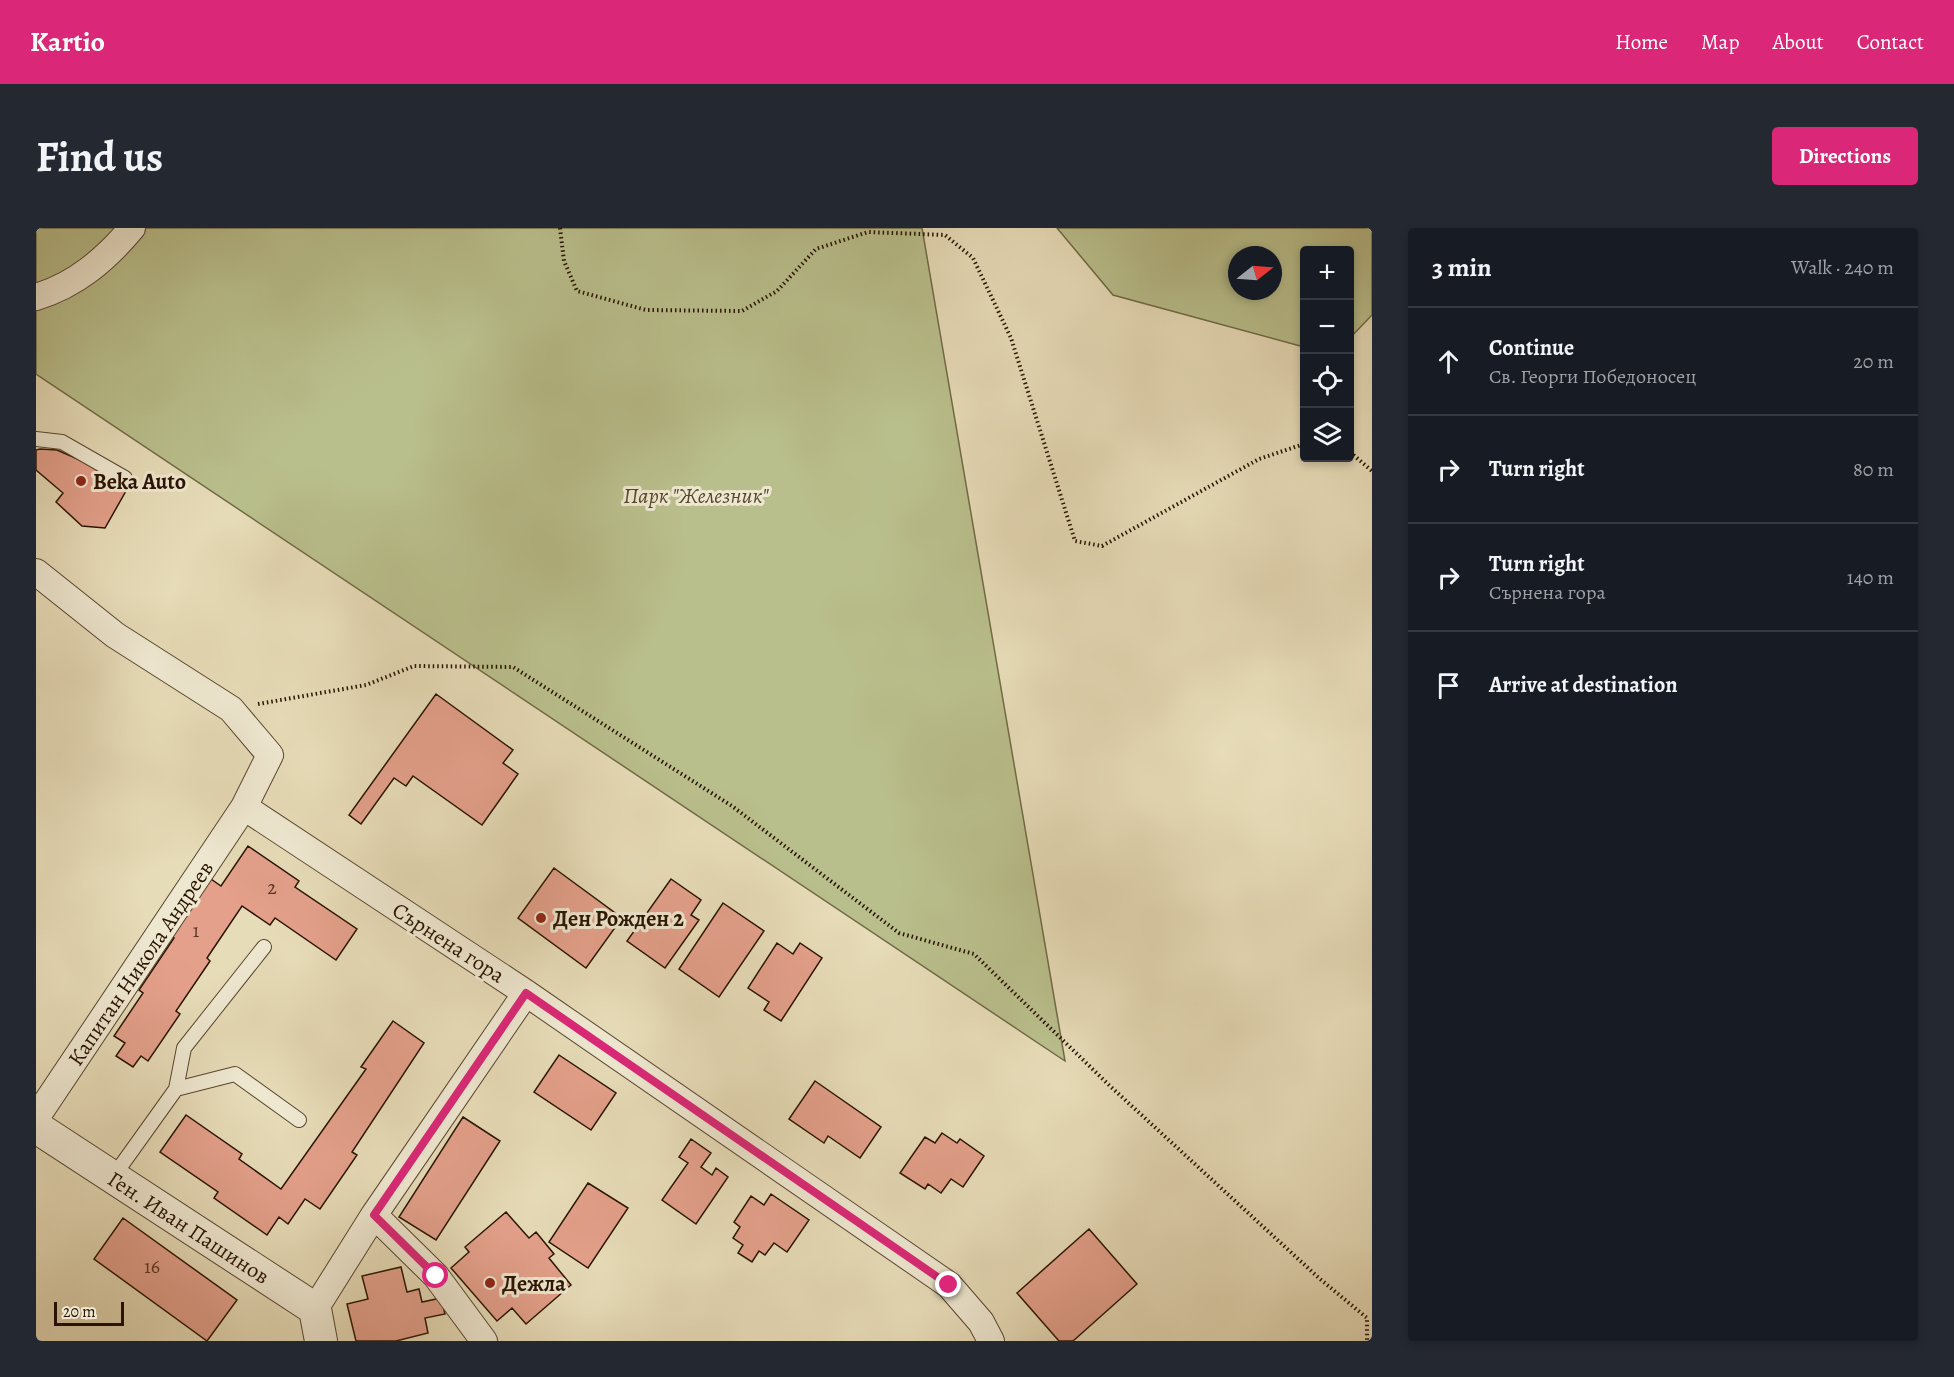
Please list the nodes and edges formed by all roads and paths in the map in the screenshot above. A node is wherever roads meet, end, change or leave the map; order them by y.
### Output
1 (132, 228) edge
2 (560, 228) edge
3 (36, 297) edge
4 (36, 439) edge
5 (1300, 446) edge
6 (1354, 455) edge
7 (1372, 471) edge
8 (125, 478) dead end
9 (36, 572) edge
10 (231, 709) junction
11 (244, 807) junction
12 (264, 947) dead end
13 (526, 993) junction
14 (176, 1089) junction
15 (36, 1118) edge
16 (299, 1120) dead end
17 (36, 1126) edge
18 (113, 1177) junction
19 (374, 1215) junction
20 (315, 1309) junction
21 (1370, 1318) edge
22 (321, 1341) edge
23 (484, 1341) edge
24 (991, 1341) edge
25 (1367, 1341) edge

1 - 3 street
2 - 5 path
4 - 8 lane
6 - 7 path
9 - 10 street
10 - 11 street, Капитан Никола Андреев
10 - 21 path
11 - 13 street, Сърнена гора
11 - 15 street, Капитан Никола Андреев
12 - 14 lane
13 - 19 street
13 - 24 street, Сърнена гора
14 - 16 lane
14 - 18 lane
17 - 18 street, Ген. Иван Пашинов
18 - 20 street, Ген. Иван Пашинов
19 - 20 street
19 - 23 street
20 - 22 street
21 - 25 path

